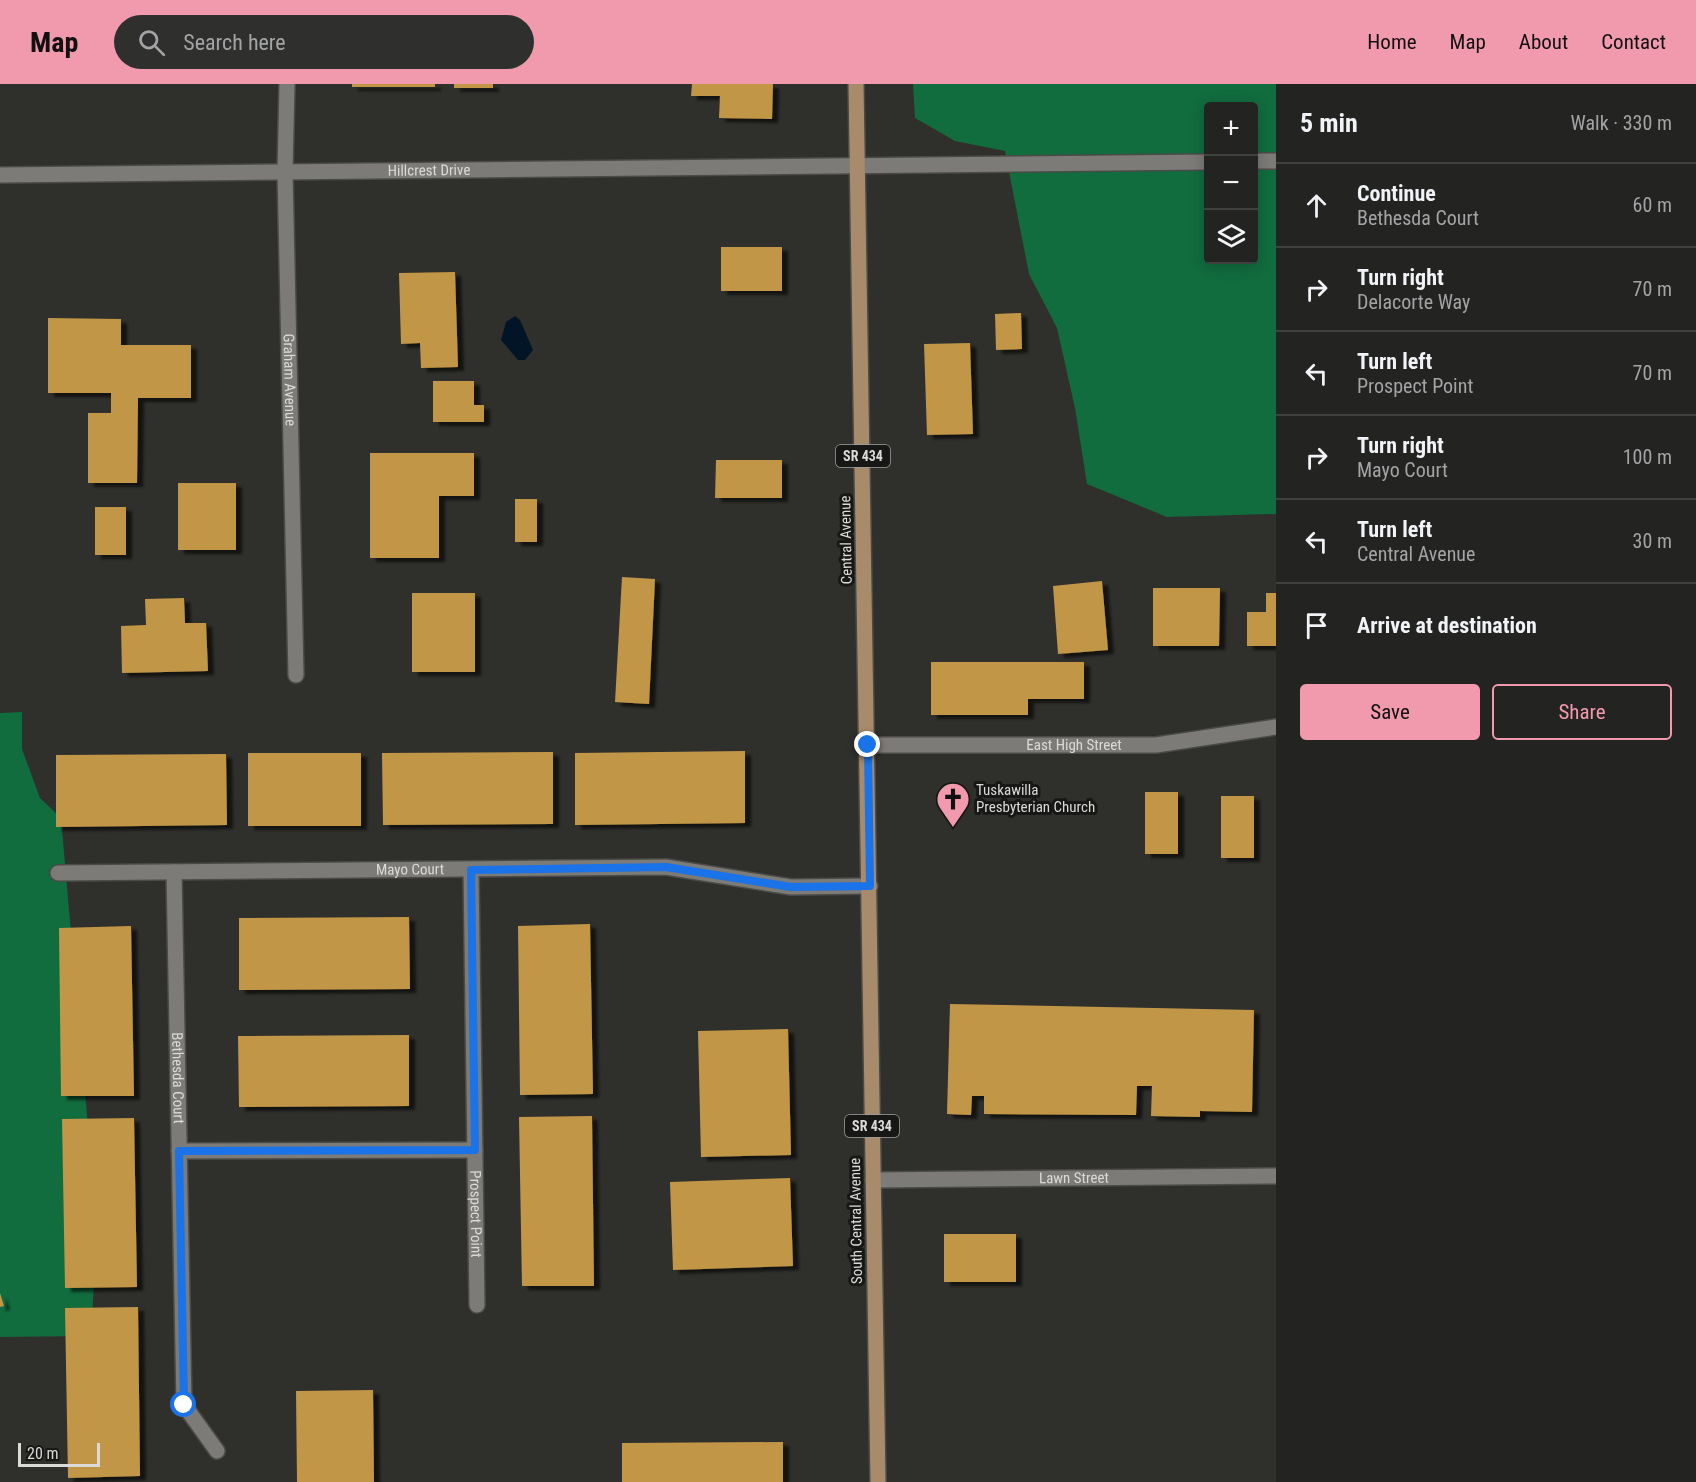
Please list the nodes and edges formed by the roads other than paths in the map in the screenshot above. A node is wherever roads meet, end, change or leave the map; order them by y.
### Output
1 (287, 84) edge
2 (856, 84) edge
3 (1258, 161) edge
4 (1276, 161) edge
5 (1204, 162) edge
6 (857, 167) junction
7 (285, 172) junction
8 (0, 176) edge
9 (296, 675) dead end
10 (1276, 727) edge
11 (868, 745) junction
12 (471, 870) junction
13 (174, 872) junction
14 (58, 873) dead end
15 (870, 886) junction
16 (871, 923) joint
17 (475, 1150) junction
18 (179, 1151) junction
19 (1276, 1176) edge
20 (873, 1180) junction
21 (477, 1305) dead end
22 (217, 1451) dead end
23 (878, 1482) edge

1 - 7 street, Graham Avenue
2 - 6 main road, Central Avenue / SR 434
3 - 4 street
5 - 6 street, Hillcrest Drive
6 - 7 street, Hillcrest Drive
6 - 11 main road, Central Avenue / SR 434
7 - 8 street, Hillcrest Drive
7 - 9 street, Graham Avenue
10 - 11 street, East High Street
11 - 15 main road, Central Avenue / SR 434
12 - 13 street, Mayo Court
12 - 15 street, Mayo Court
12 - 17 street, Prospect Point
13 - 14 street, Mayo Court
13 - 18 street, Bethesda Court
15 - 16 main road, Central Avenue
16 - 20 main road, South Central Avenue / SR 434
17 - 18 street
17 - 21 street, Prospect Point
18 - 22 street, Bethesda Court
19 - 20 street, Lawn Street
20 - 23 main road, South Central Avenue / SR 434

